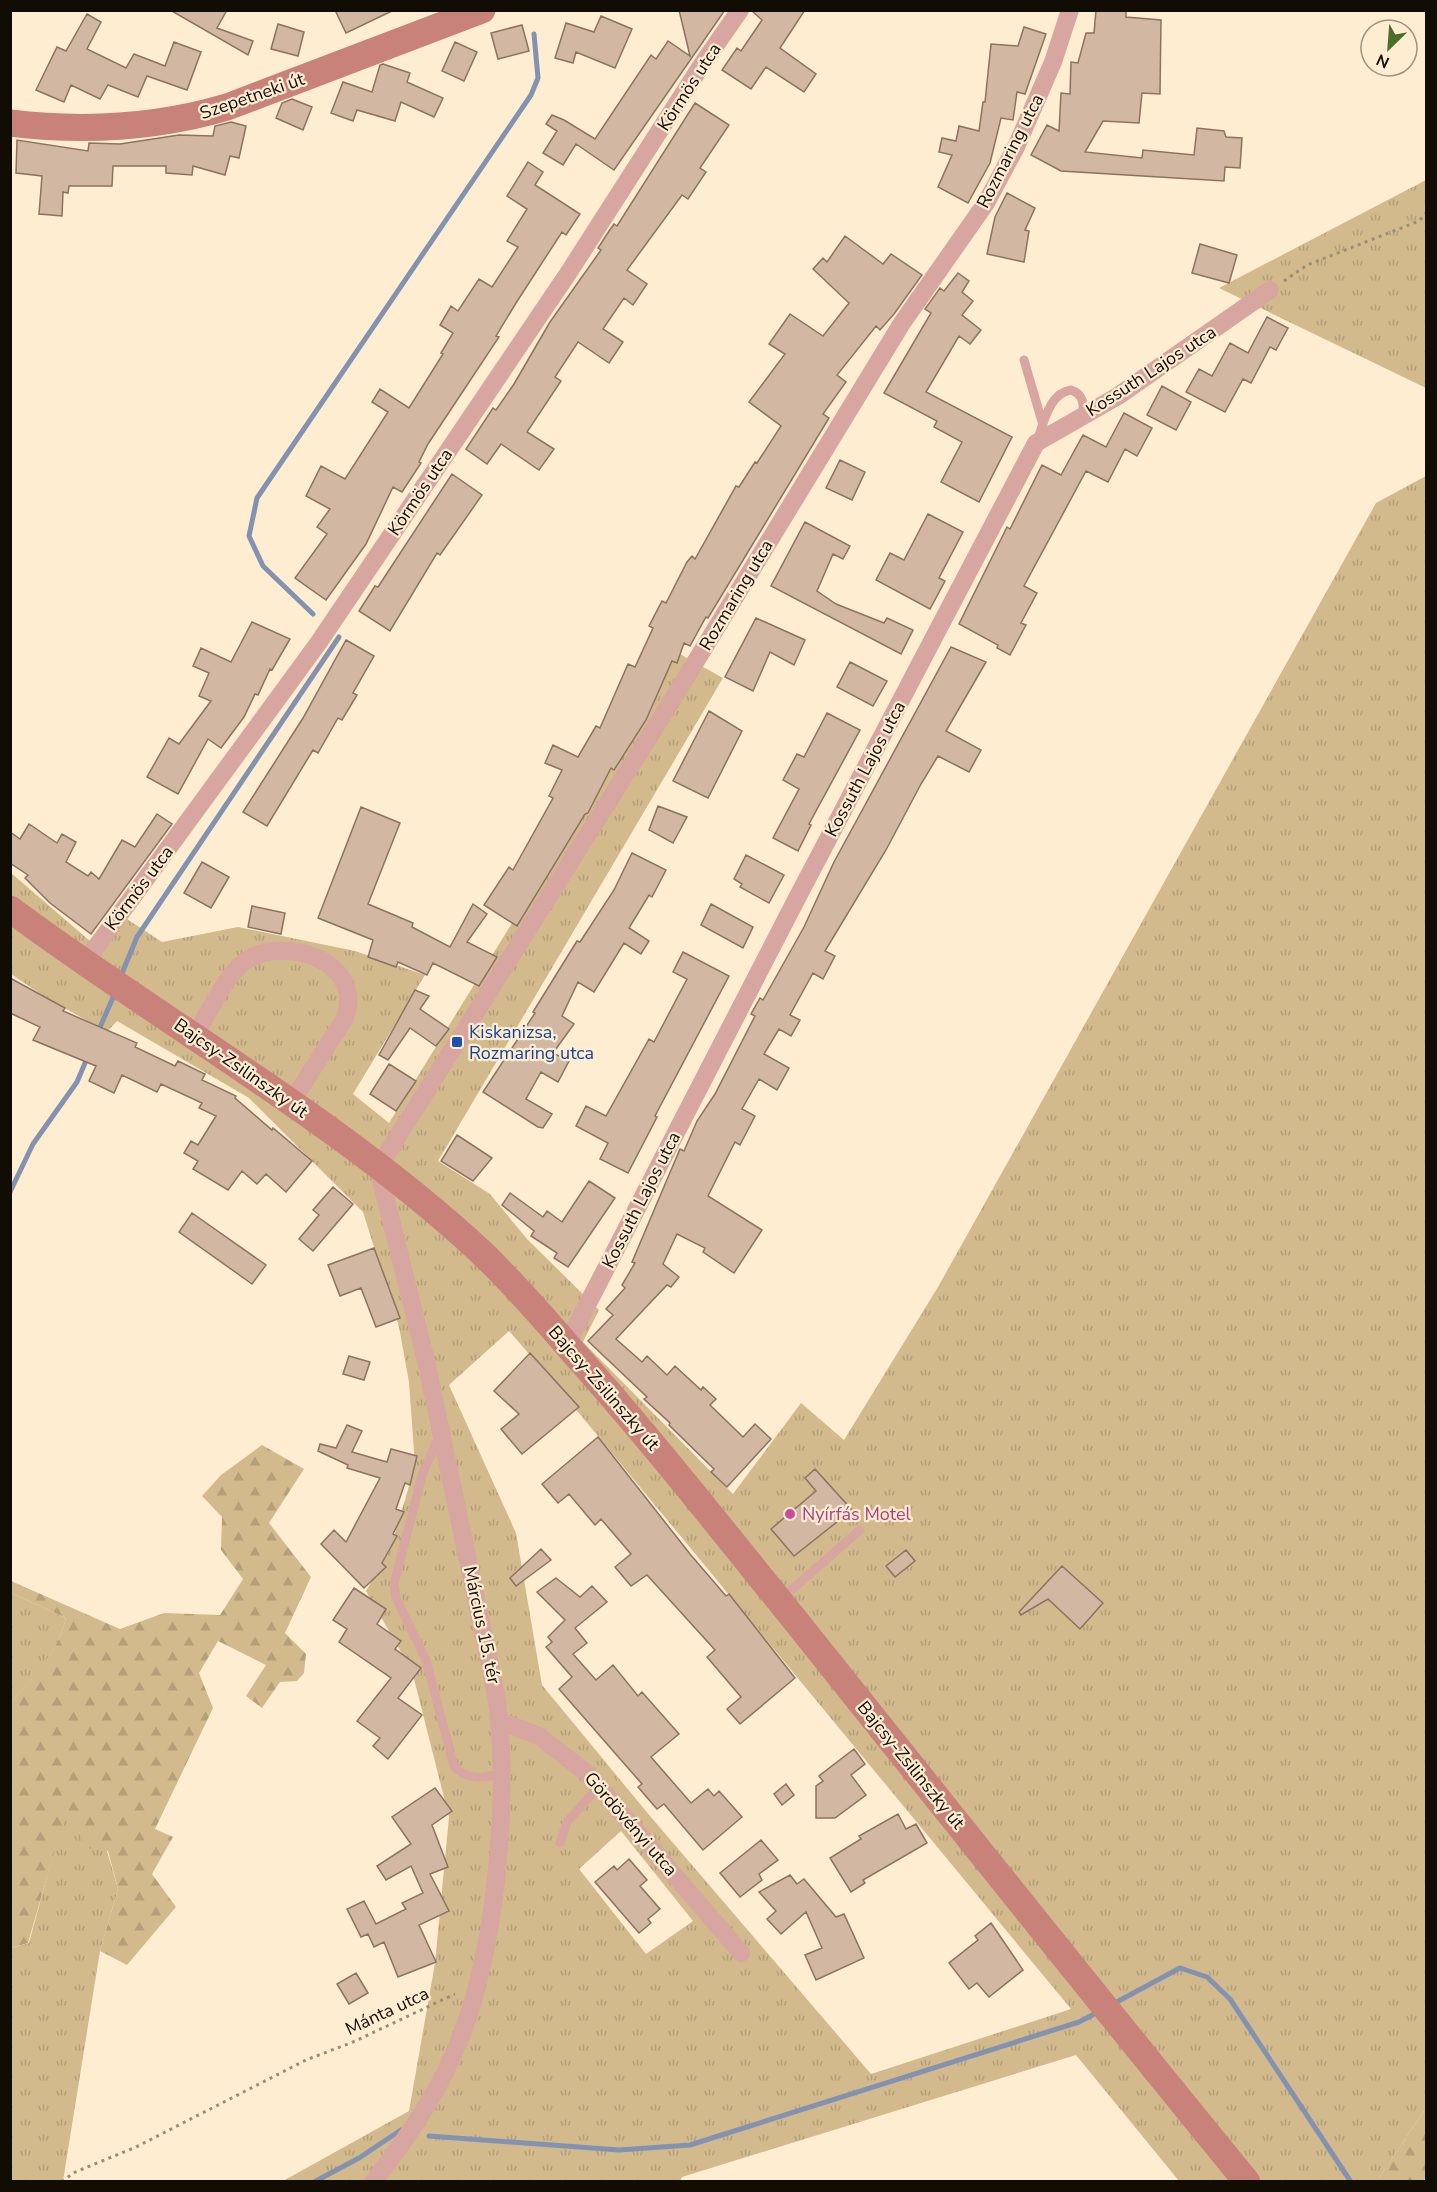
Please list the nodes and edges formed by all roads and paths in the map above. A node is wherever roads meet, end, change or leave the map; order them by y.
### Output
1 (482, 10) edge
2 (740, 10) edge
3 (1070, 10) edge
4 (434, 20) edge
5 (10, 123) edge
6 (1426, 213) edge
7 (1270, 290) joint
8 (1024, 360) dead end
9 (1081, 417) junction
10 (1044, 425) junction
11 (1036, 443) junction
12 (10, 909) edge
13 (85, 962) junction
14 (195, 1034) junction
15 (291, 1103) junction
16 (378, 1168) junction
17 (567, 1344) junction
18 (441, 1433) junction
19 (860, 1530) dead end
20 (779, 1601) junction
21 (500, 1722) junction
22 (501, 1774) junction
23 (600, 1785) junction
24 (560, 1843) dead end
25 (741, 1953) dead end
26 (478, 1983) junction
27 (62, 2181) edge
28 (373, 2181) edge
29 (1247, 2181) edge

1 - 4 main road, Szepetneki út
2 - 13 street, Körmös utca
3 - 16 street, Rozmaring utca
4 - 5 main road, Szepetneki út
6 - 7 path
7 - 9 street, Kossuth Lajos utca
8 - 10 lane
9 - 10 lane
9 - 11 street, Kossuth Lajos utca
10 - 11 lane
11 - 17 street, Kossuth Lajos utca
12 - 13 main road, Bajcsy-Zsilinszky út
13 - 14 main road, Bajcsy-Zsilinszky út
14 - 15 main road, Bajcsy-Zsilinszky út
14 - 15 street
15 - 16 main road, Bajcsy-Zsilinszky út
16 - 17 main road, Bajcsy-Zsilinszky út
16 - 18 street, Március 15. tér
17 - 20 main road, Bajcsy-Zsilinszky út
18 - 21 street, Március 15. tér
18 - 22 lane
19 - 20 lane
20 - 29 main road, Bajcsy-Zsilinszky út
21 - 22 street, Március 15. tér
21 - 23 street, Gördövényi utca
22 - 26 street, Március 15. tér
23 - 24 lane
23 - 25 street, Gördövényi utca
26 - 27 path, Mánta utca
26 - 28 street, Március 15. tér

